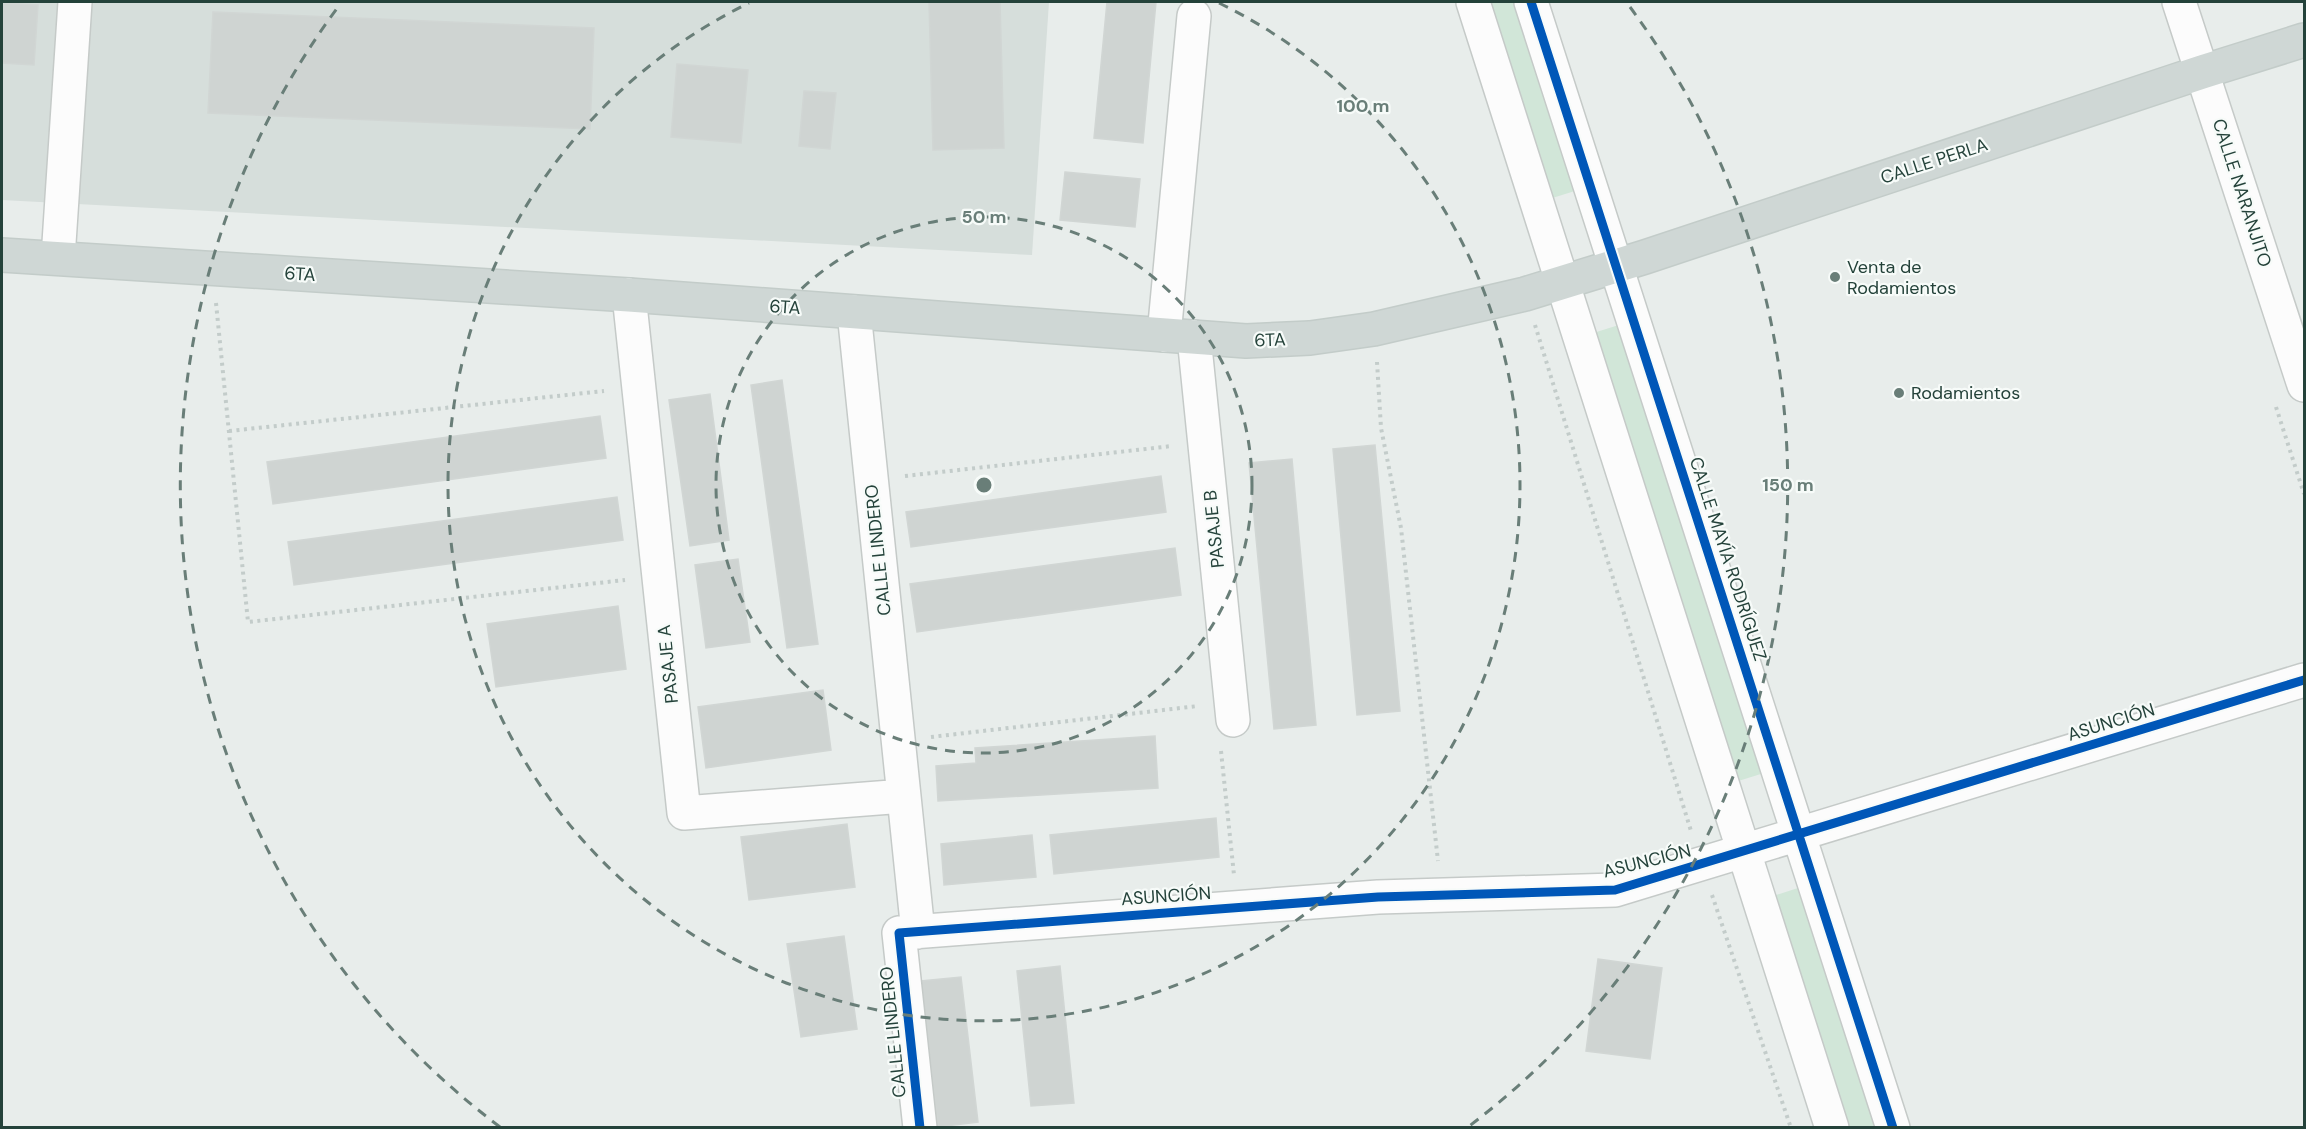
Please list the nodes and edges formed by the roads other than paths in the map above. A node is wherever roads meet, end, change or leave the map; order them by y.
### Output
1 (75, 2) edge
2 (1473, 2) edge
3 (1531, 2) edge
4 (2179, 2) edge
5 (1194, 16) dead end
6 (2304, 40) edge
7 (2202, 72) junction
8 (2, 255) edge
9 (58, 258) junction
10 (1616, 266) junction
11 (1562, 283) junction
12 (628, 295) junction
13 (854, 312) junction
14 (1179, 336) junction
15 (2304, 385) edge
16 (2304, 680) edge
17 (1232, 711) road end
18 (904, 796) junction
19 (1799, 834) junction
20 (1744, 851) junction
21 (909, 932) junction
22 (920, 1128) edge
23 (1832, 1128) edge
24 (1893, 1128) edge

1 - 9 street
2 - 11 street
3 - 10 street, CALLE MAYÍA RODRÍGUEZ
4 - 7 street, CALLE NARANJITO
5 - 14 street, PASAJE B
6 - 7 main road, CALLE PERLA
7 - 10 main road, CALLE PERLA
7 - 15 street, CALLE NARANJITO
8 - 9 main road, 6TA
9 - 12 main road, 6TA
10 - 11 main road, CALLE PERLA
10 - 19 street, CALLE MAYÍA RODRÍGUEZ
11 - 14 main road, 6TA
11 - 20 street
12 - 13 main road, 6TA
12 - 18 street, PASAJE A
13 - 14 main road, 6TA
13 - 18 street, CALLE LINDERO
14 - 17 street, PASAJE B
16 - 19 street, ASUNCIÓN
18 - 21 street, CALLE LINDERO
19 - 20 street, ASUNCIÓN
19 - 24 street, CALLE MAYÍA RODRÍGUEZ
20 - 21 street, ASUNCIÓN
20 - 23 street
21 - 22 street, CALLE LINDERO

